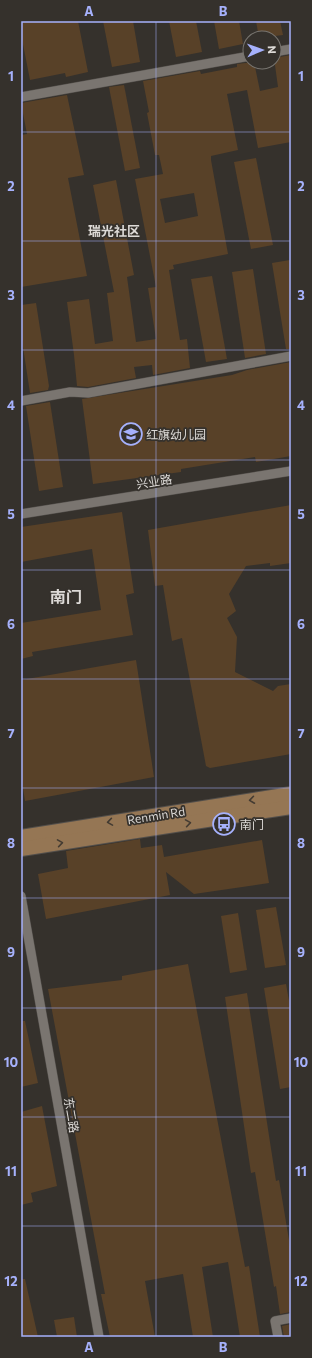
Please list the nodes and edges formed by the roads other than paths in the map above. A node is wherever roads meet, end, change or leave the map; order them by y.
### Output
1 (242, 57) edge
2 (21, 98) edge
3 (291, 356) edge
4 (21, 401) edge
5 (291, 471) edge
6 (21, 514) edge
7 (291, 794) edge
8 (291, 807) edge
9 (21, 837) edge
10 (21, 849) edge
11 (21, 896) edge
12 (291, 1318) edge
13 (99, 1337) edge
14 (278, 1337) edge

1 - 2 street
3 - 4 street
5 - 6 street, 兴业路
7 -> 9 main road, Renmin Rd
10 -> 8 main road, Renmin Rd
11 - 13 street, 东二路
12 - 14 street

